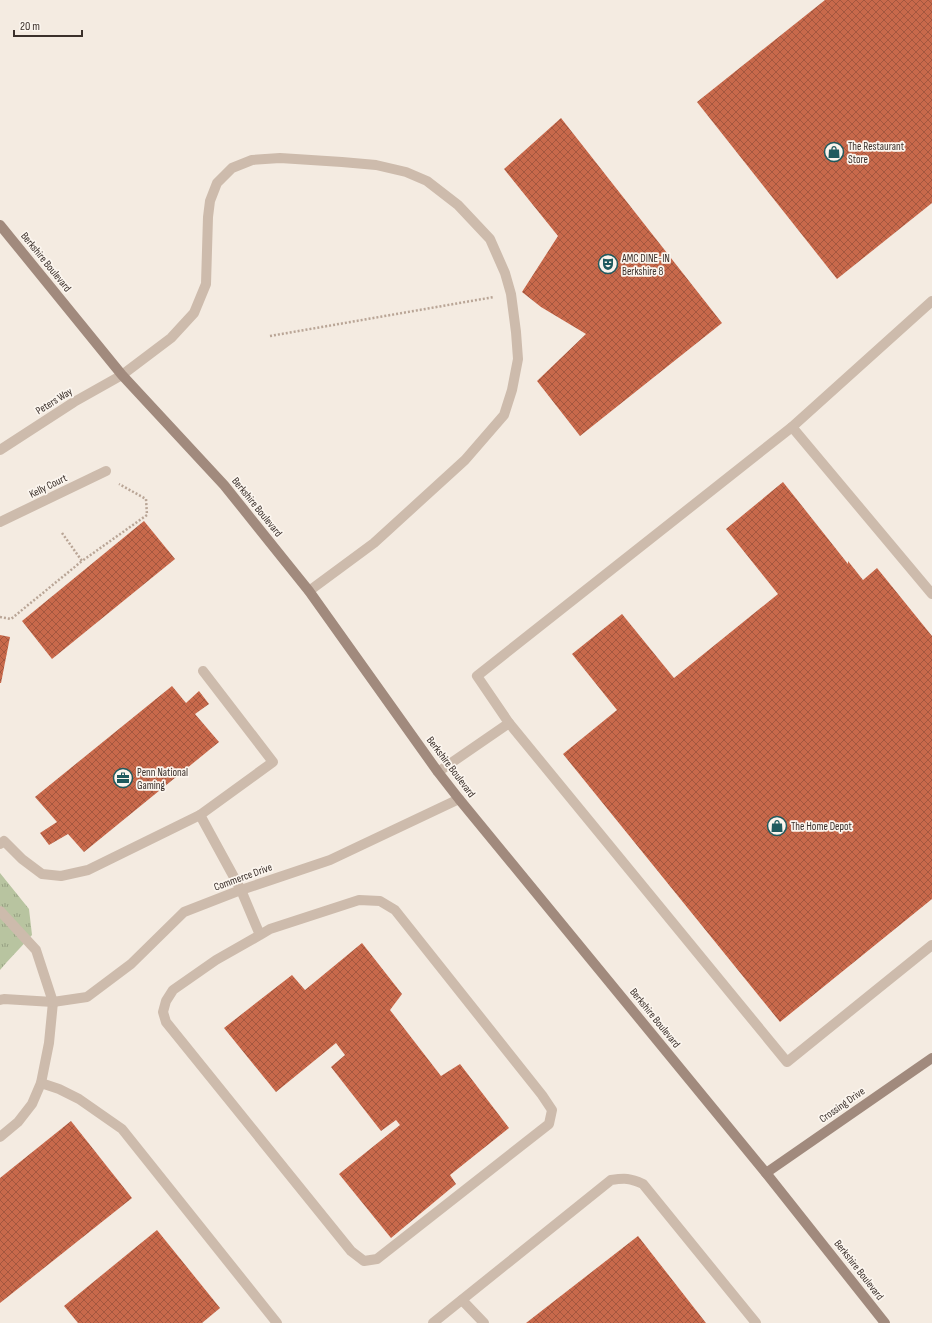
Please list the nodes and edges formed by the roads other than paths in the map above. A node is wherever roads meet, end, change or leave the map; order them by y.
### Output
1 (0, 225) edge
2 (932, 301) edge
3 (122, 375) junction
4 (792, 427) junction
5 (0, 450) edge
6 (106, 471) dead end
7 (0, 522) edge
8 (309, 591) junction
9 (932, 594) edge
10 (203, 671) dead end
11 (510, 723) junction
12 (438, 772) junction
13 (459, 799) junction
14 (200, 815) junction
15 (0, 844) edge
16 (241, 890) junction
17 (0, 911) edge
18 (260, 935) junction
19 (932, 945) edge
20 (0, 1000) edge
21 (53, 1002) junction
22 (932, 1058) edge
23 (41, 1083) junction
24 (0, 1137) edge
25 (766, 1173) junction
26 (462, 1300) junction
27 (271, 1321) edge
28 (433, 1323) edge
29 (484, 1323) edge
30 (756, 1323) edge
31 (885, 1323) edge

1 - 3 main road, Berkshire Boulevard
2 - 4 street
3 - 5 street, Peters Way
3 - 8 main road, Berkshire Boulevard
3 - 8 street, Peters Way
4 - 9 street
4 - 11 street
6 - 7 street, Kelly Court
8 - 12 main road, Berkshire Boulevard
10 - 14 street
11 - 12 street
11 - 19 street
12 - 13 main road, Berkshire Boulevard
13 - 16 street, Commerce Drive
13 - 25 main road, Berkshire Boulevard
14 - 15 street
14 - 16 street
16 - 18 street
16 - 21 street, Commerce Drive
17 - 21 street
18 - 18 street
20 - 21 street, Commerce Drive
21 - 23 street
22 - 25 main road, Crossing Drive
23 - 24 street
23 - 27 street
25 - 31 main road, Berkshire Boulevard
26 - 28 street
26 - 29 street
26 - 30 street

